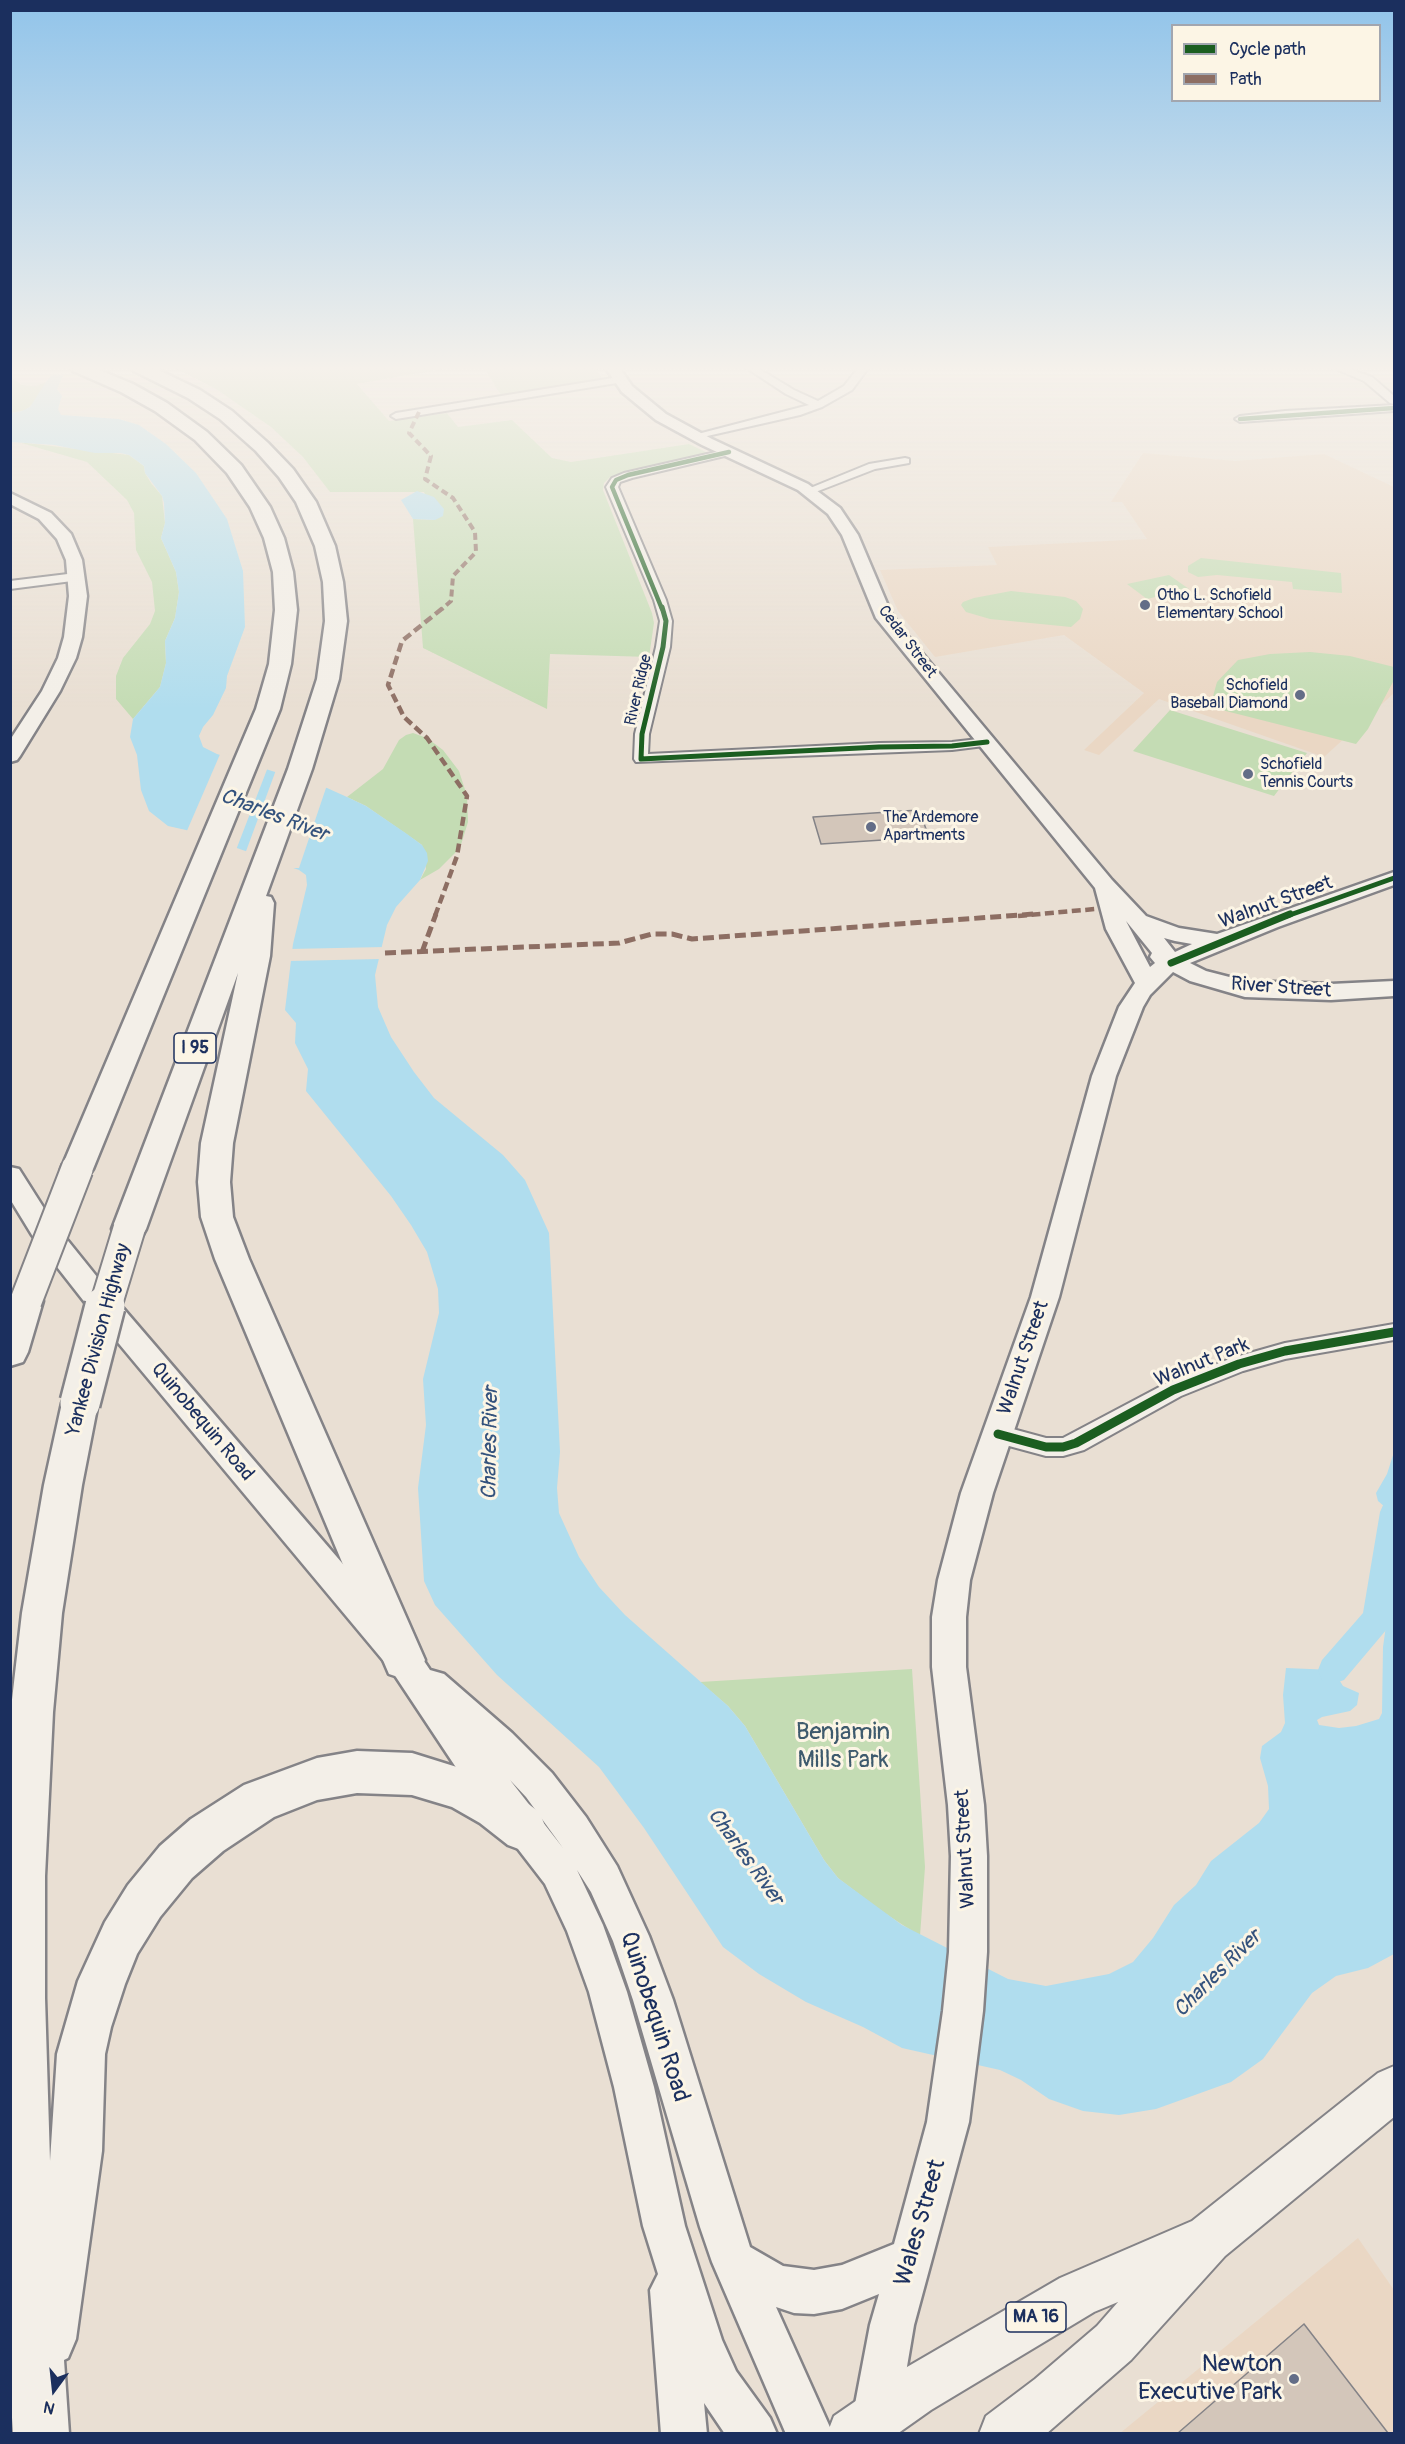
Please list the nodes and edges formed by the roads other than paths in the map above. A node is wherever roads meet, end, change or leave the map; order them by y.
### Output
1 (244, 481) edge
2 (292, 481) edge
3 (615, 481) edge
4 (789, 481) edge
5 (833, 481) edge
6 (809, 491) junction
7 (10, 498) edge
8 (76, 577) junction
9 (10, 585) edge
10 (987, 742) junction
11 (10, 756) edge
12 (264, 868) junction
13 (1395, 878) edge
14 (1104, 885) junction
15 (1139, 921) junction
16 (1221, 942) junction
17 (1171, 963) junction
18 (1147, 983) junction
19 (1395, 989) edge
20 (10, 1176) edge
21 (1395, 1332) edge
22 (10, 1352) edge
23 (998, 1434) junction
24 (404, 1660) junction
25 (524, 1829) junction
26 (963, 2011) joint
27 (1395, 2089) edge
28 (664, 2226) junction
29 (1208, 2239) junction
30 (911, 2259) junction
31 (734, 2262) junction
32 (40, 2418) edge
33 (867, 2428) edge
34 (684, 2433) edge
35 (754, 2433) edge
36 (810, 2433) edge
37 (1004, 2433) edge

1 - 22 highway, bridge
2 - 12 highway, Yankee Division Highway / I 95
3 - 10 street, River Ridge
4 - 6 main road, Cedar Street
5 - 6 street
6 - 10 main road, Cedar Street
7 - 8 main road
8 - 9 street
8 - 11 main road
10 - 14 main road, Cedar Street
12 - 24 highway
12 - 32 highway, Yankee Division Highway / I 95, bridge
13 - 16 main road, Walnut Street
14 - 15 main road, Cedar Street
14 - 17 main road, Cedar Street
14 - 18 main road
15 - 16 main road
15 - 17 main road, Cedar Street
16 - 17 main road, Walnut Street
17 - 18 main road, Walnut Street
17 - 19 main road, River Street
18 - 23 main road, Walnut Street
20 - 24 main road, Quinobequin Road
21 - 23 street, Walnut Park
23 - 26 main road, Walnut Street
24 - 25 main road, Quinobequin Road
24 - 31 main road, Quinobequin Road
25 - 28 main road, Quinobequin Road
25 - 32 highway
26 - 30 main road, Wales Street
27 - 29 main road, MA 16
28 - 34 main road
28 - 35 main road, Quinobequin Road
29 - 33 main road, MA 16
29 - 37 main road, MA 16
30 - 31 main road
30 - 33 main road, Wales Street
31 - 36 main road, Quinobequin Road

